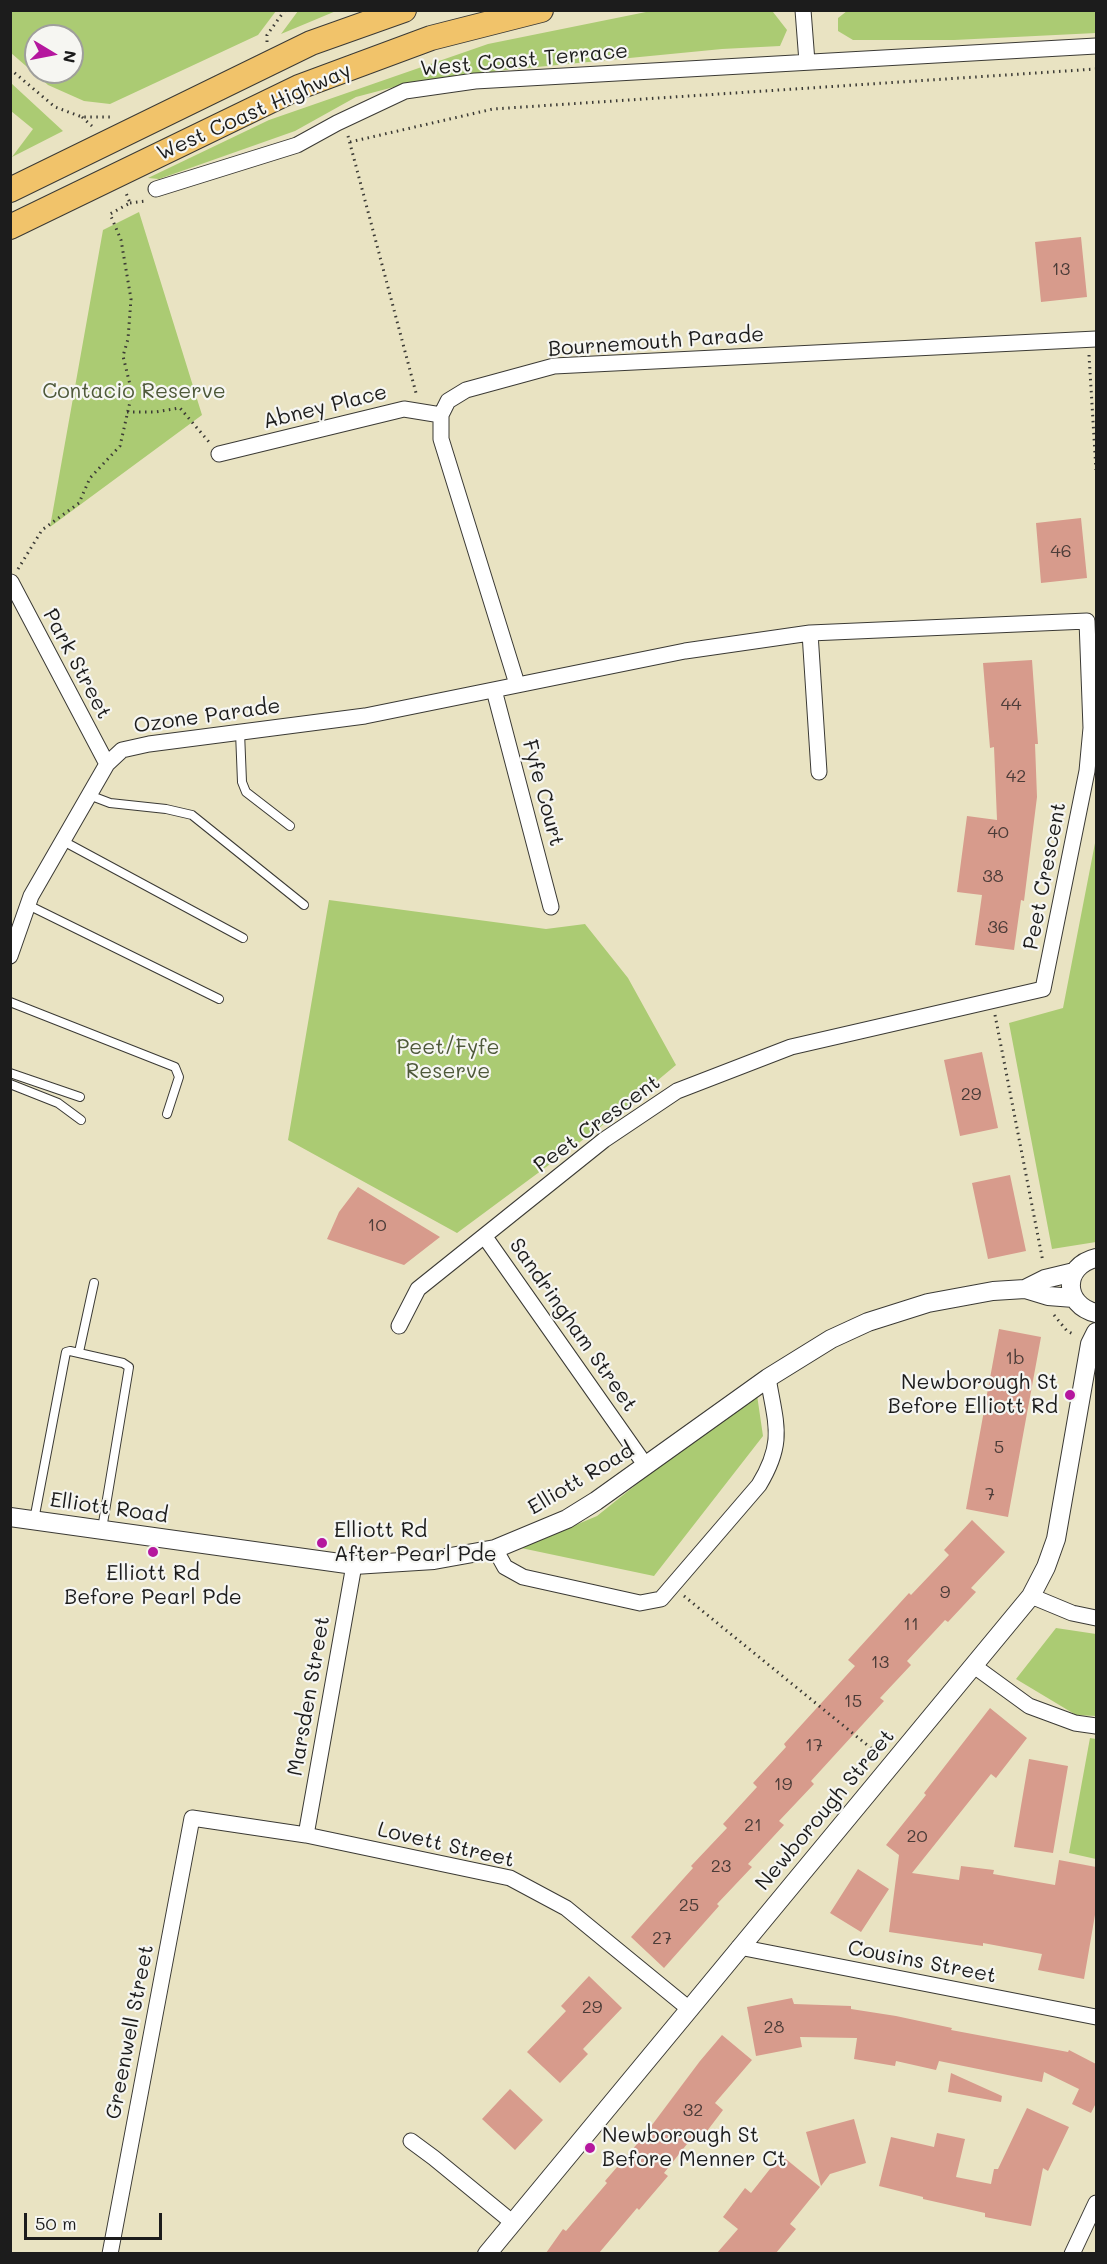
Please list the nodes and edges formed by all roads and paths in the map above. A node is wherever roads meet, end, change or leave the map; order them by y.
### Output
1 (285, 10) edge
2 (404, 10) edge
3 (541, 10) edge
4 (803, 10) edge
5 (277, 40) dead end
6 (1096, 46) edge
7 (807, 62) junction
8 (10, 69) edge
9 (1096, 69) edge
10 (82, 117) junction
11 (117, 117) dead end
12 (337, 123) junction
13 (350, 142) junction
14 (102, 144) junction
15 (118, 174) junction
16 (156, 189) dead end
17 (10, 190) edge
18 (10, 227) edge
19 (1092, 339) edge
20 (1090, 363) junction
21 (1096, 363) edge
22 (127, 412) junction
23 (421, 412) junction
24 (441, 415) junction
25 (219, 454) joint
26 (1096, 470) edge
27 (11, 582) edge
28 (810, 633) junction
29 (517, 684) junction
30 (494, 690) junction
31 (240, 732) junction
32 (107, 764) junction
33 (819, 772) dead end
34 (89, 795) junction
35 (290, 826) dead end
36 (63, 841) junction
37 (28, 905) junction
38 (304, 905) dead end
39 (551, 907) dead end
40 (243, 939) dead end
41 (10, 956) edge
42 (219, 999) dead end
43 (10, 1002) edge
44 (992, 1002) junction
45 (10, 1073) edge
46 (10, 1084) edge
47 (80, 1097) dead end
48 (167, 1114) dead end
49 (81, 1120) dead end
50 (485, 1237) junction
51 (1096, 1258) edge
52 (1074, 1272) junction
53 (94, 1283) dead end
54 (1047, 1288) junction
55 (1084, 1305) edge
56 (399, 1326) dead end
57 (1093, 1338) edge
58 (79, 1352) junction
59 (768, 1378) junction
60 (646, 1466) junction
61 (12, 1518) edge
62 (34, 1520) junction
63 (102, 1530) junction
64 (495, 1549) junction
65 (354, 1565) junction
66 (672, 1587) junction
67 (1031, 1596) junction
68 (1096, 1618) edge
69 (974, 1666) junction
70 (1096, 1726) edge
71 (892, 1766) junction
72 (192, 1818) joint
73 (306, 1835) junction
74 (739, 1947) junction
75 (688, 2008) junction
76 (1096, 2018) edge
77 (411, 2141) dead end
78 (1096, 2203) edge
79 (512, 2222) junction
80 (110, 2253) edge
81 (487, 2253) edge
82 (1072, 2253) edge

1 - 5 path
2 - 14 highway, West Coast Highway
3 - 15 highway, West Coast Highway
4 - 7 street
6 - 7 street, West Coast Terrace
7 - 12 street, West Coast Terrace
8 - 10 path
9 - 13 path
10 - 11 path
10 - 14 path
12 - 13 path
12 - 16 street, West Coast Terrace
13 - 23 path
14 - 17 highway, West Coast Highway
15 - 18 highway, West Coast Highway
15 - 22 path
19 - 20 path
19 - 24 street, Bournemouth Parade
20 - 21 path
20 - 26 path
22 - 25 path
22 - 27 path
23 - 24 street, Abney Place
23 - 25 street, Abney Place
24 - 29 street
27 - 32 street, Park Street
28 - 29 street, Peet Crescent
28 - 33 street
28 - 44 street, Peet Crescent
29 - 30 street, Peet Crescent
30 - 31 street, Ozone Parade
30 - 39 street, Fyfe Court
31 - 32 street, Ozone Parade
31 - 35 lane
32 - 34 street, Ozone Parade
34 - 36 street, Ozone Parade
34 - 38 lane
36 - 37 street, Ozone Parade
36 - 40 lane
37 - 41 street, Ozone Parade
37 - 42 lane
43 - 48 lane
44 - 50 street, Peet Crescent
44 - 54 path
45 - 47 lane
46 - 49 lane
50 - 56 street, Peet Crescent
50 - 60 street, Sandringham Street
51 - 52 street
52 - 54 street
52 - 55 street
53 - 58 lane
54 - 55 street, Elliott Road
54 - 57 path
54 - 59 street, Elliott Road
55 - 57 street, Newborough Street
57 - 67 street, Newborough Street
58 - 62 lane
58 - 63 lane
59 - 60 street, Elliott Road
59 - 66 street
60 - 64 street, Elliott Road
61 - 62 street, Elliott Road
62 - 63 street, Elliott Road
63 - 65 street, Elliott Road
64 - 65 street, Elliott Road
64 - 66 street
65 - 73 street, Marsden Street
66 - 71 path
67 - 68 street
67 - 69 street, Newborough Street
69 - 70 street
69 - 71 street, Newborough Street
71 - 74 street, Newborough Street
72 - 73 street, Lovett Street
72 - 80 street, Greenwell Street
73 - 75 street, Lovett Street
74 - 75 street, Newborough Street
74 - 76 street, Cousins Street
75 - 79 street, Newborough Street
77 - 79 street
78 - 82 street
79 - 81 street, Newborough Street

